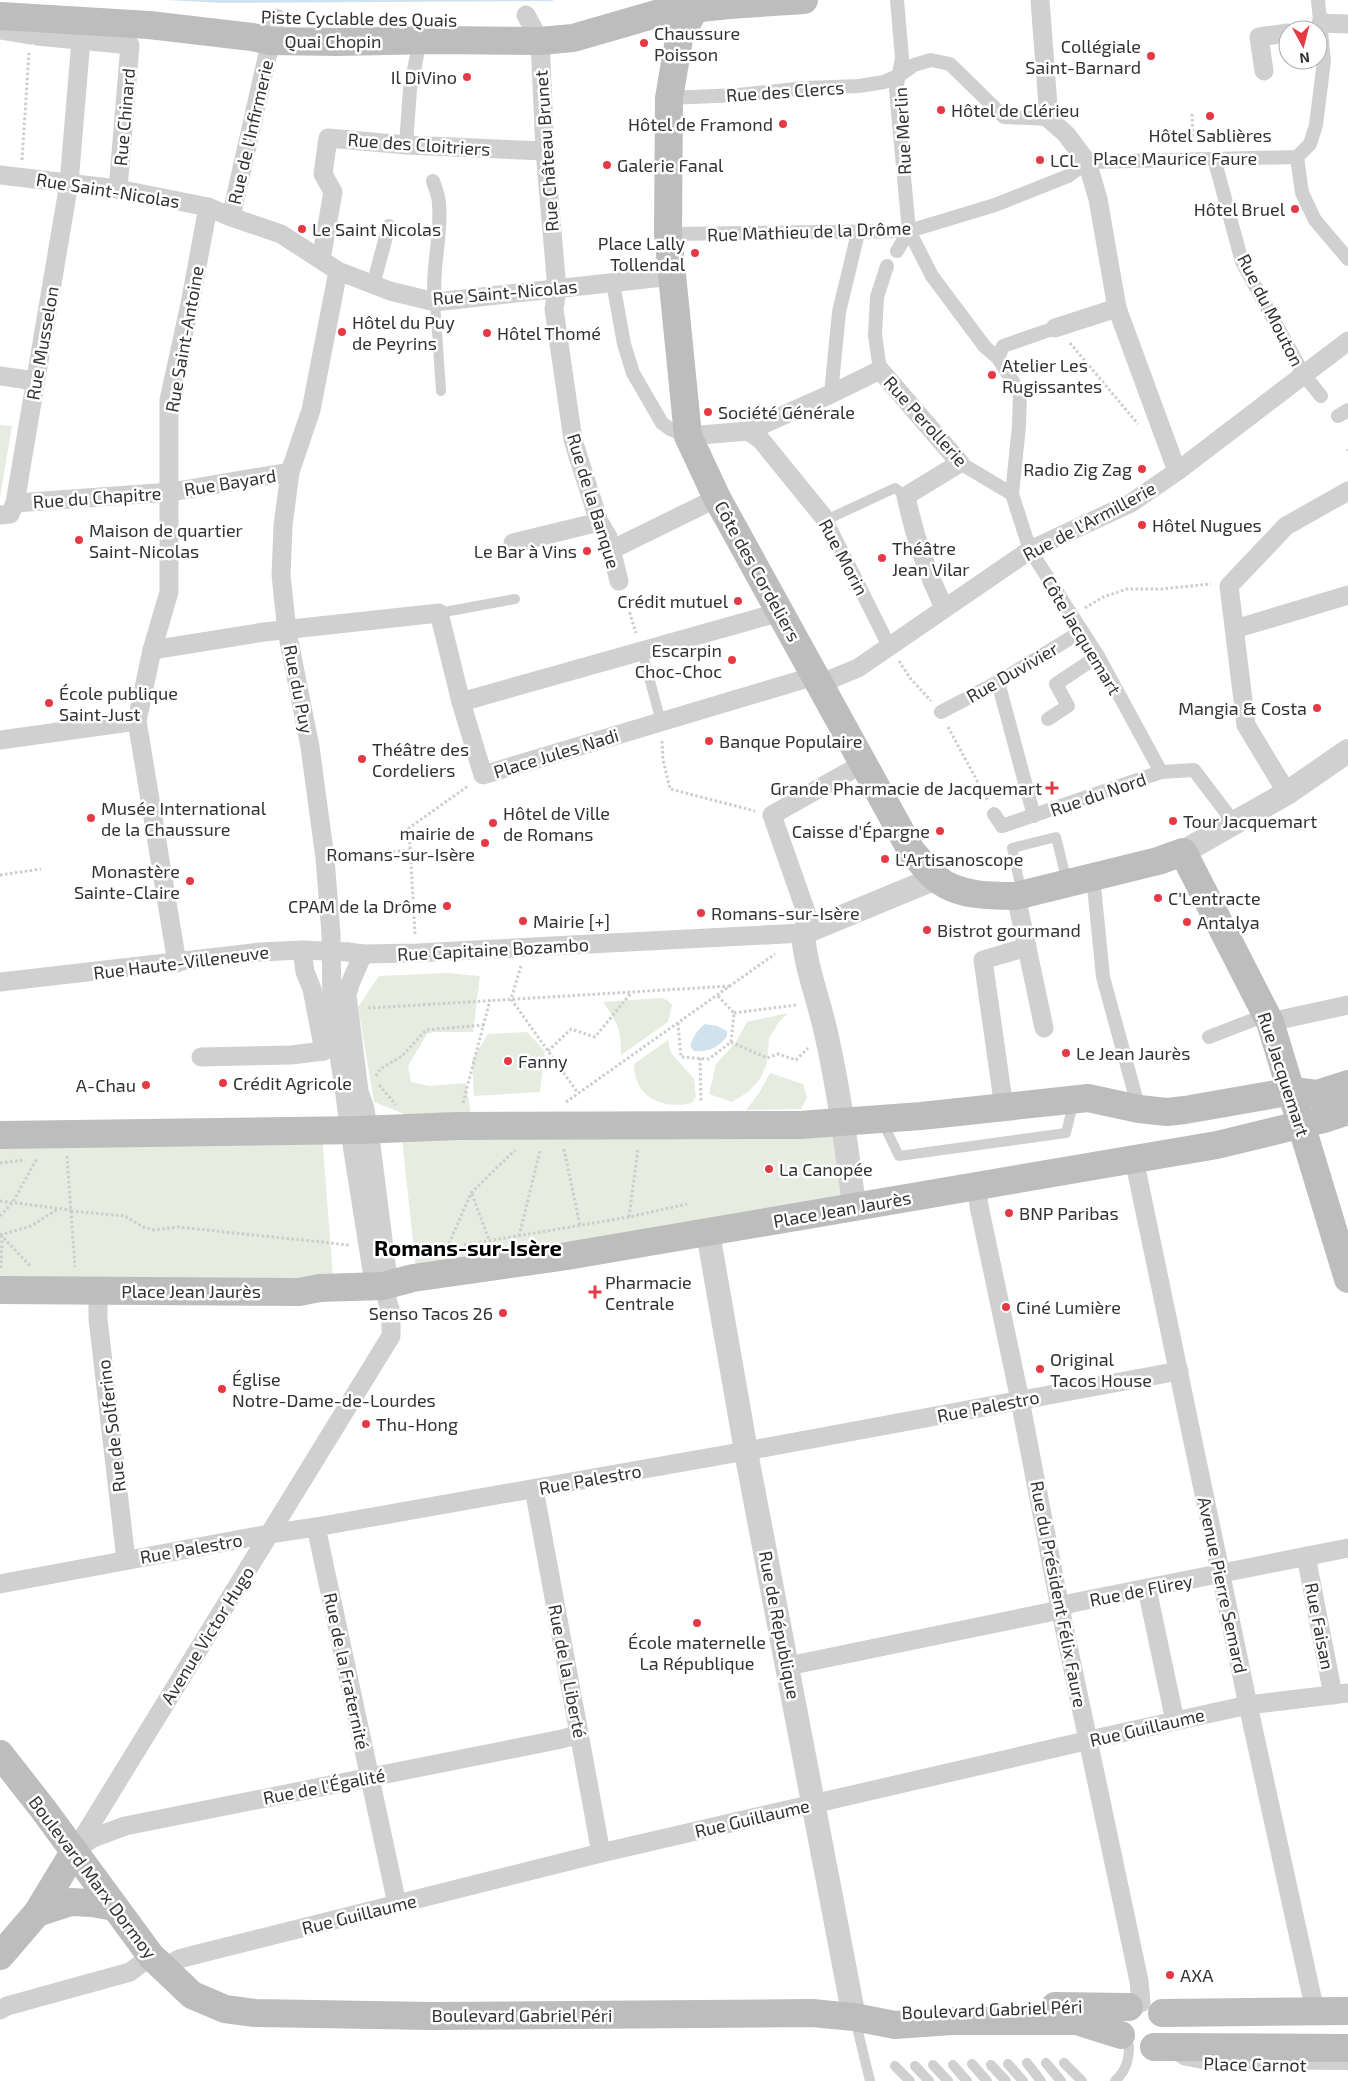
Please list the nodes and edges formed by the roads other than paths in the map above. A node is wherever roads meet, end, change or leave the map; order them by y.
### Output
1 (804, 0) edge
2 (897, 0) edge
3 (1040, 0) edge
4 (1318, 0) edge
5 (695, 8) junction
6 (526, 15) dead end
7 (655, 15) junction
8 (0, 16) edge
9 (1319, 20) edge
10 (1348, 24) edge
11 (1328, 27) edge
12 (0, 30) edge
13 (273, 30) junction
14 (1278, 34) edge
15 (679, 39) junction
16 (82, 40) junction
17 (420, 41) junction
18 (540, 41) junction
19 (1323, 70) edge
20 (1264, 71) dead end
21 (900, 75) junction
22 (669, 98) junction
23 (1049, 119) junction
24 (406, 144) junction
25 (545, 151) junction
26 (1297, 157) junction
27 (1214, 158) junction
28 (1087, 162) junction
29 (0, 175) edge
30 (433, 181) dead end
31 (69, 183) junction
32 (118, 189) junction
33 (208, 207) junction
34 (231, 217) junction
35 (388, 226) dead end
36 (909, 231) junction
37 (858, 233) junction
38 (668, 234) junction
39 (897, 251) dead end
40 (1347, 257) edge
41 (320, 259) junction
42 (887, 266) dead end
43 (338, 271) junction
44 (673, 276) junction
45 (613, 283) junction
46 (373, 285) junction
47 (557, 289) junction
48 (435, 302) junction
49 (1117, 308) junction
50 (1055, 328) joint
51 (1348, 341) edge
52 (998, 358) junction
53 (880, 370) junction
54 (1304, 375) junction
55 (0, 376) edge
56 (35, 382) junction
57 (441, 390) dead end
58 (831, 394) junction
59 (1321, 396) dead end
60 (748, 431) junction
61 (688, 436) junction
62 (960, 463) junction
63 (1177, 467) junction
64 (290, 472) junction
65 (1348, 491) edge
66 (170, 492) junction
67 (1012, 494) junction
68 (906, 496) junction
69 (717, 498) junction
70 (15, 503) junction
71 (0, 515) edge
72 (826, 520) junction
73 (599, 522) junction
74 (513, 543) dead end
75 (611, 550) junction
76 (1030, 550) junction
77 (619, 581) road end
78 (1348, 595) edge
79 (515, 599) dead end
80 (944, 608) junction
81 (780, 612) junction
82 (439, 613) junction
83 (1235, 628) junction
84 (287, 631) junction
85 (1082, 631) junction
86 (889, 646) junction
87 (152, 650) junction
88 (642, 651) junction
89 (1098, 656) junction
90 (998, 682) junction
91 (819, 684) junction
92 (461, 702) junction
93 (941, 712) dead end
94 (1048, 719) dead end
95 (137, 721) junction
96 (661, 722) junction
97 (1348, 734) edge
98 (0, 740) edge
99 (1348, 751) edge
100 (864, 763) junction
101 (1161, 772) junction
102 (1287, 793) junction
103 (994, 814) dead end
104 (1034, 816) junction
105 (1235, 824) junction
106 (1183, 852) junction
107 (1093, 876) junction
108 (936, 878) junction
109 (1067, 882) junction
110 (1019, 895) junction
111 (804, 933) junction
112 (1027, 947) junction
113 (302, 950) junction
114 (355, 953) junction
115 (177, 963) junction
116 (0, 982) edge
117 (1348, 1005) edge
118 (1268, 1019) junction
119 (1044, 1028) dead end
120 (1209, 1036) dead end
121 (201, 1057) dead end
122 (1348, 1084) edge
123 (1293, 1091) junction
124 (1074, 1100) junction
125 (1004, 1108) junction
126 (1139, 1109) junction
127 (1348, 1111) edge
128 (880, 1119) junction
129 (360, 1120) junction
130 (843, 1122) junction
131 (1301, 1125) junction
132 (0, 1135) edge
133 (1134, 1159) junction
134 (976, 1185) junction
135 (854, 1206) junction
136 (708, 1232) junction
137 (1342, 1239) edge
138 (0, 1279) edge
139 (1348, 1279) edge
140 (390, 1284) junction
141 (87, 1291) junction
142 (1179, 1371) junction
143 (1020, 1400) junction
144 (746, 1451) junction
145 (534, 1489) junction
146 (316, 1527) junction
147 (269, 1534) junction
148 (1348, 1548) edge
149 (1306, 1556) junction
150 (126, 1560) junction
151 (1221, 1574) junction
152 (0, 1584) edge
153 (1147, 1588) junction
154 (1060, 1608) junction
155 (788, 1666) junction
156 (1341, 1694) edge
157 (1248, 1705) junction
158 (1175, 1721) junction
159 (579, 1734) junction
160 (1089, 1740) junction
161 (0, 1754) edge
162 (370, 1777) junction
163 (814, 1804) junction
164 (74, 1852) junction
165 (601, 1853) junction
166 (397, 1904) junction
167 (114, 1907) junction
168 (37, 1913) junction
169 (0, 1956) edge
170 (157, 1963) junction
171 (192, 1995) joint
172 (1144, 2008) junction
173 (0, 2010) edge
174 (1315, 2011) junction
175 (1348, 2011) edge
176 (854, 2017) junction
177 (895, 2025) junction
178 (958, 2032) dead end
179 (1006, 2032) dead end
180 (1134, 2041) junction
181 (1348, 2048) edge
182 (1064, 2062) dead end
183 (1046, 2063) dead end
184 (972, 2064) dead end
185 (1008, 2064) dead end
186 (1027, 2064) dead end
187 (933, 2065) dead end
188 (953, 2065) dead end
189 (991, 2065) dead end
190 (1348, 2065) edge
191 (895, 2066) dead end
192 (915, 2066) dead end
193 (870, 2081) edge
194 (910, 2081) edge
195 (929, 2081) edge
196 (948, 2081) edge
197 (967, 2081) edge
198 (987, 2081) edge
199 (1006, 2081) edge
200 (1023, 2081) edge
201 (1041, 2081) edge
202 (1061, 2081) edge
203 (1082, 2081) edge
204 (1115, 2081) edge

1 - 5 main road, Quai Chopin
2 - 21 street, Rue Merlin
3 - 23 street
4 - 9 street
5 - 7 main road, Quai Chopin
5 - 15 main road, Côte des Cordeliers
6 - 18 street, Rue Château Brunet
7 - 15 main road
7 - 18 main road, Quai Chopin
8 - 13 main road, Quai Chopin
10 - 11 street
12 - 16 street
13 - 17 main road, Quai Chopin
13 - 34 street, Rue de l'Infirmerie
14 - 20 street
15 - 22 main road, Côte des Cordeliers
16 - 31 street, Rue Musselon
16 - 32 street, Rue Chinard
17 - 18 main road, Quai Chopin
17 - 24 street
18 - 25 street, Rue Château Brunet
19 - 26 street
21 - 22 street, Rue des Clercs
21 - 23 street, Rue des Clercs
21 - 36 street, Rue Merlin
22 - 38 main road, Côte des Cordeliers
23 - 28 street, Place Maurice Faure
24 - 25 street, Rue des Cloitriers
24 - 41 street, Rue des Cloitriers
25 - 47 street, Rue Château Brunet
26 - 27 street, Place Maurice Faure
26 - 40 street
27 - 28 street, Place Maurice Faure
27 - 54 street, Rue du Mouton
28 - 36 street, Rue Mathieu de la Drôme
28 - 49 street
29 - 31 street, Rue Saint-Nicolas
30 - 48 street
31 - 32 street, Rue Saint-Nicolas
31 - 56 street, Rue Musselon
32 - 33 street, Rue Saint-Nicolas
33 - 34 street, Rue Saint-Nicolas
33 - 66 street, Rue Saint-Antoine
34 - 41 street, Rue Saint-Nicolas
35 - 46 street
36 - 37 street, Rue Mathieu de la Drôme
36 - 39 street
36 - 52 street
37 - 38 street, Rue Mathieu de la Drôme
37 - 58 street
38 - 44 main road, Côte des Cordeliers
41 - 43 street, Rue Saint-Nicolas
42 - 53 street, Rue Perollerie
43 - 46 street, Rue Saint-Nicolas
43 - 64 street, Rue du Puy
44 - 45 street, Rue Saint-Nicolas
44 - 61 main road, Côte des Cordeliers
45 - 47 street, Rue Saint-Nicolas
45 - 61 street
46 - 48 street, Rue Saint-Nicolas
47 - 48 street, Rue Saint-Nicolas
47 - 73 street, Rue de la Banque
48 - 57 lane
49 - 50 street
49 - 63 street
50 - 52 street
51 - 54 street, Rue de l'Armillerie
52 - 67 street, Côte Jacquemart
53 - 58 street
53 - 62 street, Rue Perollerie
54 - 59 street, Rue du Mouton
54 - 63 street, Rue de l'Armillerie
55 - 56 street
56 - 70 street, Rue Musselon
58 - 60 street
60 - 61 street
60 - 72 street, Rue Morin
61 - 69 main road, Côte des Cordeliers
62 - 67 street, Rue Perollerie
62 - 68 street
63 - 76 street, Rue de l'Armillerie
64 - 66 street, Rue Bayard
64 - 84 street, Rue du Puy
65 - 83 street
66 - 70 street, Rue du Chapitre
66 - 87 street, Rue Saint-Antoine
67 - 76 street, Côte Jacquemart
68 - 72 lane
68 - 80 street
69 - 75 street
69 - 81 main road, Côte des Cordeliers
70 - 71 street, Rue du Chapitre
72 - 86 street, Rue Morin
73 - 74 street
73 - 75 street, Rue de la Banque
75 - 77 street, Rue de la Banque
76 - 80 street, Rue de l'Armillerie
76 - 85 street, Côte Jacquemart
78 - 83 street
79 - 82 lane
80 - 86 street, Rue de l'Armillerie
81 - 88 street
81 - 91 main road, Côte des Cordeliers
82 - 84 street
82 - 92 street, Place Jules Nadi
83 - 102 street
84 - 87 street
84 - 129 street, Rue du Puy
85 - 89 street, Côte Jacquemart
85 - 90 street, Rue Duvivier
86 - 91 street, Rue de l'Armillerie
87 - 95 street, Rue Saint-Antoine
88 - 92 street
88 - 96 lane
89 - 94 street
89 - 101 street, Côte Jacquemart
90 - 93 street, Rue Duvivier
90 - 104 street, Rue du Nord
91 - 96 street, Place Jules Nadi
91 - 100 main road, Côte des Cordeliers
92 - 96 street, Place Jules Nadi
95 - 98 street
95 - 115 street
97 - 102 street
99 - 102 street
100 - 108 main road, Côte des Cordeliers
100 - 111 street
101 - 104 street, Rue du Nord
101 - 105 street
102 - 105 street
103 - 104 street, Rue du Nord
105 - 106 street
106 - 107 main road
106 - 118 main road, Rue Jacquemart
107 - 109 main road
107 - 126 street
108 - 110 main road
108 - 111 street
109 - 110 main road
109 - 110 lane
110 - 112 street
111 - 114 street, Rue Capitaine Bozambo
111 - 130 street
112 - 119 street
112 - 125 street
113 - 114 street, Rue Haute-Villeneuve, bridge
113 - 115 street, Rue Haute-Villeneuve
113 - 121 street
114 - 129 street
115 - 116 street, Rue Haute-Villeneuve
117 - 118 street
118 - 120 street
118 - 123 main road, Rue Jacquemart
122 - 123 main road
123 - 126 main road
123 - 131 main road, Rue Jacquemart
124 - 125 main road
124 - 126 main road
124 - 128 lane
125 - 128 main road
127 - 131 main road, Place Jean Jaurès
128 - 130 main road
129 - 130 main road
129 - 132 main road
129 - 140 street
130 - 135 street
131 - 133 main road, Place Jean Jaurès
131 - 137 main road, Rue Jacquemart
133 - 134 main road, Place Jean Jaurès
133 - 142 street, Avenue Pierre Semard
134 - 135 main road, Place Jean Jaurès
134 - 143 street, Rue du Président Félix Faure
135 - 136 main road, Place Jean Jaurès
136 - 140 main road, Place Jean Jaurès
136 - 144 street, Rue de République
137 - 139 main road, Rue Jacquemart
138 - 141 main road, Place Jean Jaurès
140 - 141 main road, Place Jean Jaurès
140 - 147 street, Avenue Victor Hugo
141 - 150 street, Rue de Solferino
142 - 143 street, Rue Palestro
142 - 151 street, Avenue Pierre Semard
143 - 144 street, Rue Palestro
143 - 154 street, Rue du Président Félix Faure
144 - 145 street, Rue Palestro
144 - 155 street, Rue de République
145 - 146 street, Rue Palestro
145 - 159 street, Rue de la Liberté
146 - 147 street, Rue Palestro
146 - 162 street, Rue de la Fraternité
147 - 150 street, Rue Palestro
147 - 164 street, Avenue Victor Hugo
148 - 149 street, Rue de Flirey
149 - 151 street, Rue de Flirey
149 - 156 street, Rue Faisan
150 - 152 street, Rue Palestro
151 - 153 street, Rue de Flirey
151 - 157 street, Avenue Pierre Semard
153 - 154 street, Rue de Flirey
153 - 158 street
154 - 155 street, Rue de Flirey
154 - 160 street, Rue du Président Félix Faure
155 - 163 street, Rue de République
156 - 157 street, Rue Guillaume
157 - 158 street, Rue Guillaume
157 - 174 street, Avenue Pierre Semard
158 - 160 street, Rue Guillaume
159 - 162 street, Rue de l'Égalité
159 - 165 street, Rue de la Liberté
160 - 163 street, Rue Guillaume
160 - 172 street, Rue du Président Félix Faure
161 - 164 main road, Boulevard Marx Dormoy
162 - 164 street, Rue de l'Égalité
162 - 166 street, Rue de la Fraternité
163 - 165 street, Rue Guillaume
163 - 176 street, Rue de République
164 - 167 main road, Boulevard Marx Dormoy
164 - 168 main road
165 - 166 street, Rue Guillaume
166 - 170 street, Rue Guillaume
167 - 168 main road
167 - 170 main road, Boulevard Marx Dormoy
168 - 169 main road
170 - 171 main road, Boulevard Marx Dormoy
170 - 173 street, Rue Guillaume
171 - 176 main road, Boulevard Gabriel Péri
172 - 174 main road
172 - 176 main road, Boulevard Gabriel Péri
172 - 180 main road
172 - 180 main road
174 - 175 main road
176 - 177 main road, Boulevard Gabriel Péri
176 - 193 lane
177 - 178 lane, Boulevard Gabriel Péri
177 - 180 main road, Boulevard Gabriel Péri
179 - 180 lane, Boulevard Gabriel Péri
180 - 181 main road, Place Carnot
180 - 190 lane, Place Carnot
180 - 204 lane
182 - 203 lane
183 - 202 lane
184 - 198 lane
185 - 200 lane
186 - 201 lane
187 - 196 lane
188 - 197 lane
189 - 199 lane
191 - 194 lane
192 - 195 lane

